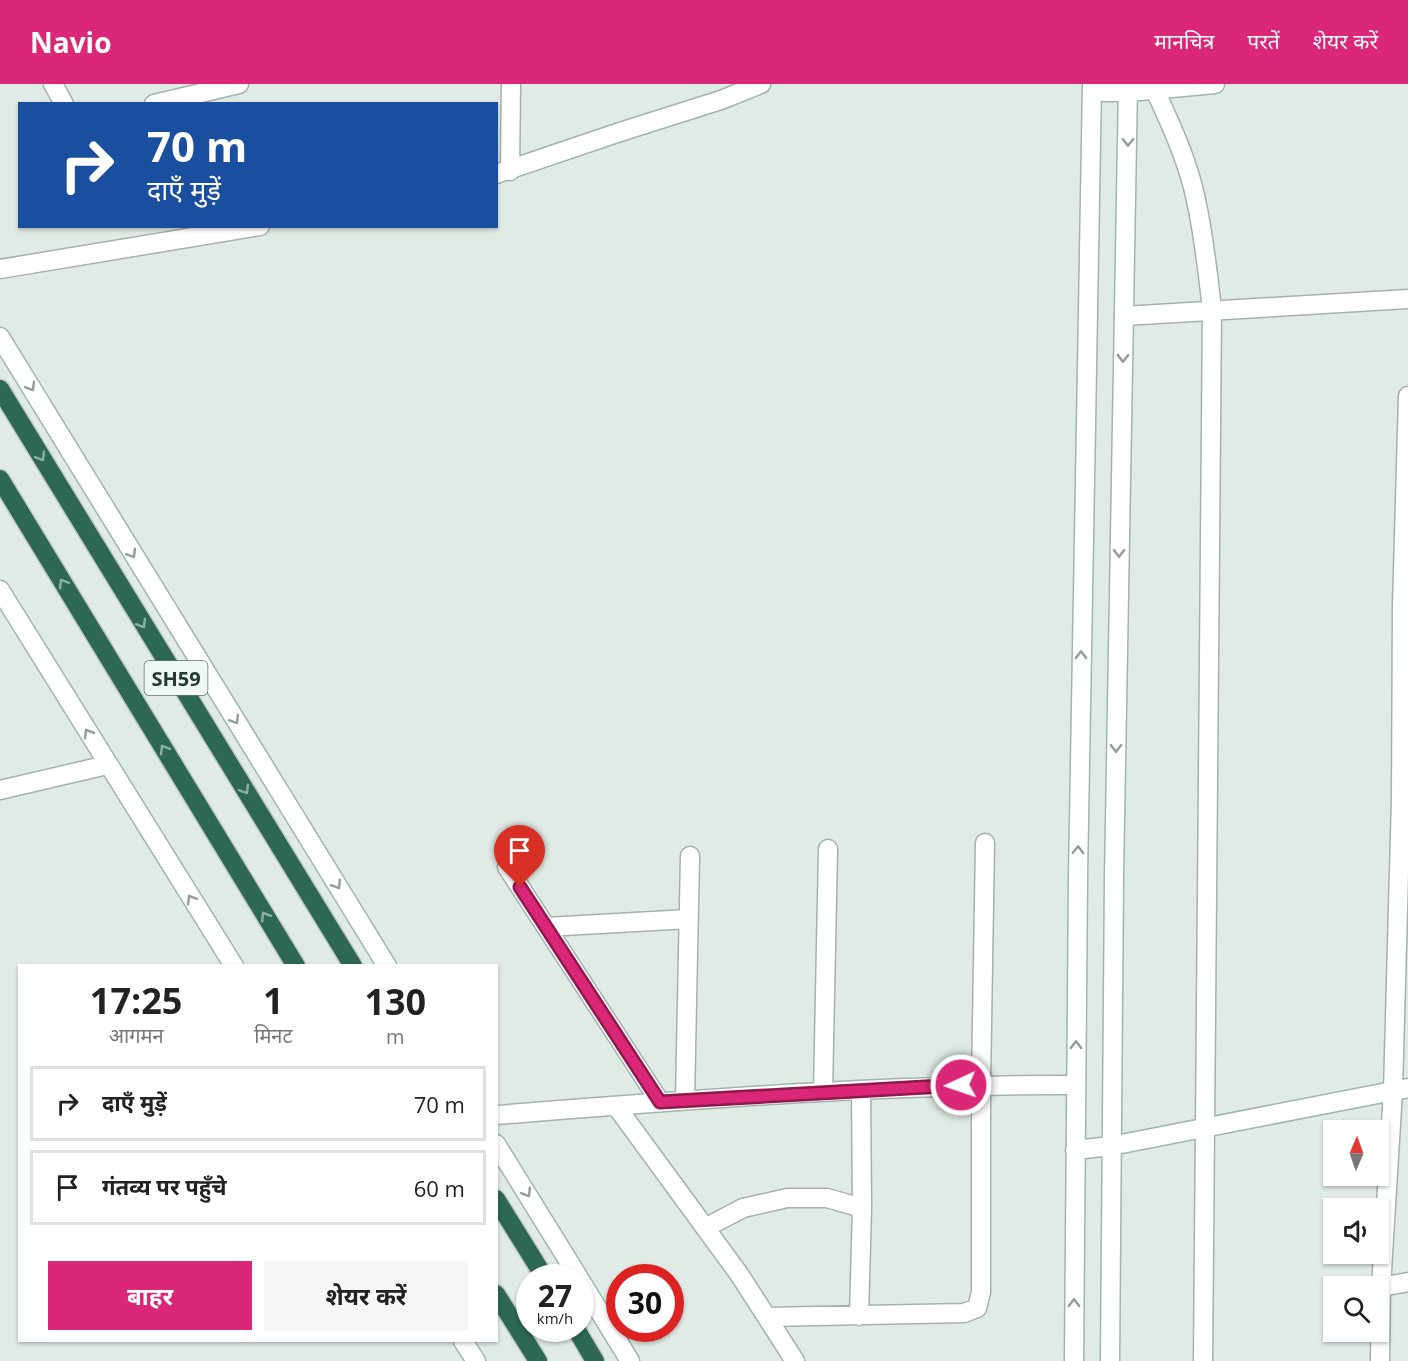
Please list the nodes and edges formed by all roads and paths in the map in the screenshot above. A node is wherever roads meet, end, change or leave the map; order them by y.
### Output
1 (53, 84) edge
2 (239, 84) edge
3 (511, 84) edge
4 (1215, 84) edge
5 (755, 86) edge
6 (1092, 88) edge
7 (1128, 88) edge
8 (1154, 88) junction
9 (63, 102) edge
10 (162, 102) edge
11 (503, 173) edge
12 (248, 228) edge
13 (0, 269) edge
14 (1408, 299) edge
15 (1212, 310) junction
16 (1124, 316) junction
17 (0, 337) edge
18 (0, 389) edge
19 (1408, 396) edge
20 (1407, 458) edge
21 (0, 479) edge
22 (0, 590) edge
23 (1405, 606) edge
24 (107, 765) junction
25 (0, 790) edge
26 (1405, 799) edge
27 (985, 843) dead end
28 (828, 849) dead end
29 (690, 856) dead end
30 (507, 867) dead end
31 (689, 919) junction
32 (546, 927) junction
33 (233, 964) edge
34 (295, 964) edge
35 (352, 964) edge
36 (386, 964) edge
37 (981, 1084) junction
38 (1075, 1084) junction
39 (1401, 1089) edge
40 (861, 1090) junction
41 (823, 1092) junction
42 (685, 1100) junction
43 (660, 1102) junction
44 (616, 1106) junction
45 (498, 1115) edge
46 (1204, 1127) junction
47 (1111, 1146) junction
48 (498, 1147) edge
49 (1075, 1150) junction
50 (498, 1202) edge
51 (862, 1208) junction
52 (705, 1228) junction
53 (536, 1264) edge
54 (571, 1264) edge
55 (1382, 1276) edge
56 (1408, 1282) edge
57 (1389, 1286) edge
58 (498, 1297) edge
59 (594, 1302) edge
60 (859, 1316) junction
61 (767, 1317) junction
62 (464, 1342) edge
63 (584, 1342) edge
64 (1380, 1342) edge
65 (476, 1361) edge
66 (538, 1361) edge
67 (595, 1361) edge
68 (630, 1361) edge
69 (795, 1361) edge
70 (1074, 1361) edge
71 (1110, 1361) edge
72 (1203, 1361) edge
73 (1380, 1361) edge

1 - 9 street
2 - 10 street
3 - 11 street
4 - 8 street
5 - 11 street
6 - 7 street
38 -> 6 street
7 - 8 street
7 -> 16 street
8 - 15 street
12 - 13 street
14 - 15 street
15 - 16 street
15 - 46 street
16 -> 47 street
17 -> 36 street
18 -> 35 highway, SH59
19 - 20 street
20 - 23 street
34 -> 21 highway, SH59
24 -> 22 street
23 - 26 street
24 - 25 street
33 -> 24 street
26 - 39 street
27 - 37 street
28 - 41 street
29 - 31 street
30 - 32 street
31 - 32 street
31 - 42 street
32 - 43 street
37 - 38 street
37 - 40 street
37 - 60 street
38 - 49 street
39 - 46 street
39 - 55 street
40 - 41 street
40 - 51 street
41 - 42 street
42 - 43 street
43 - 44 street
44 - 45 street
44 - 52 street
46 - 47 street
46 - 72 street
47 - 49 street
47 - 71 street
48 -> 54 street
70 -> 49 street
50 - 53 highway
51 - 52 street
51 - 60 street
52 - 61 street
56 - 57 street
58 - 66 highway
59 - 68 street
60 - 61 street
61 - 69 street
62 - 65 street
63 - 67 highway
64 - 73 street

